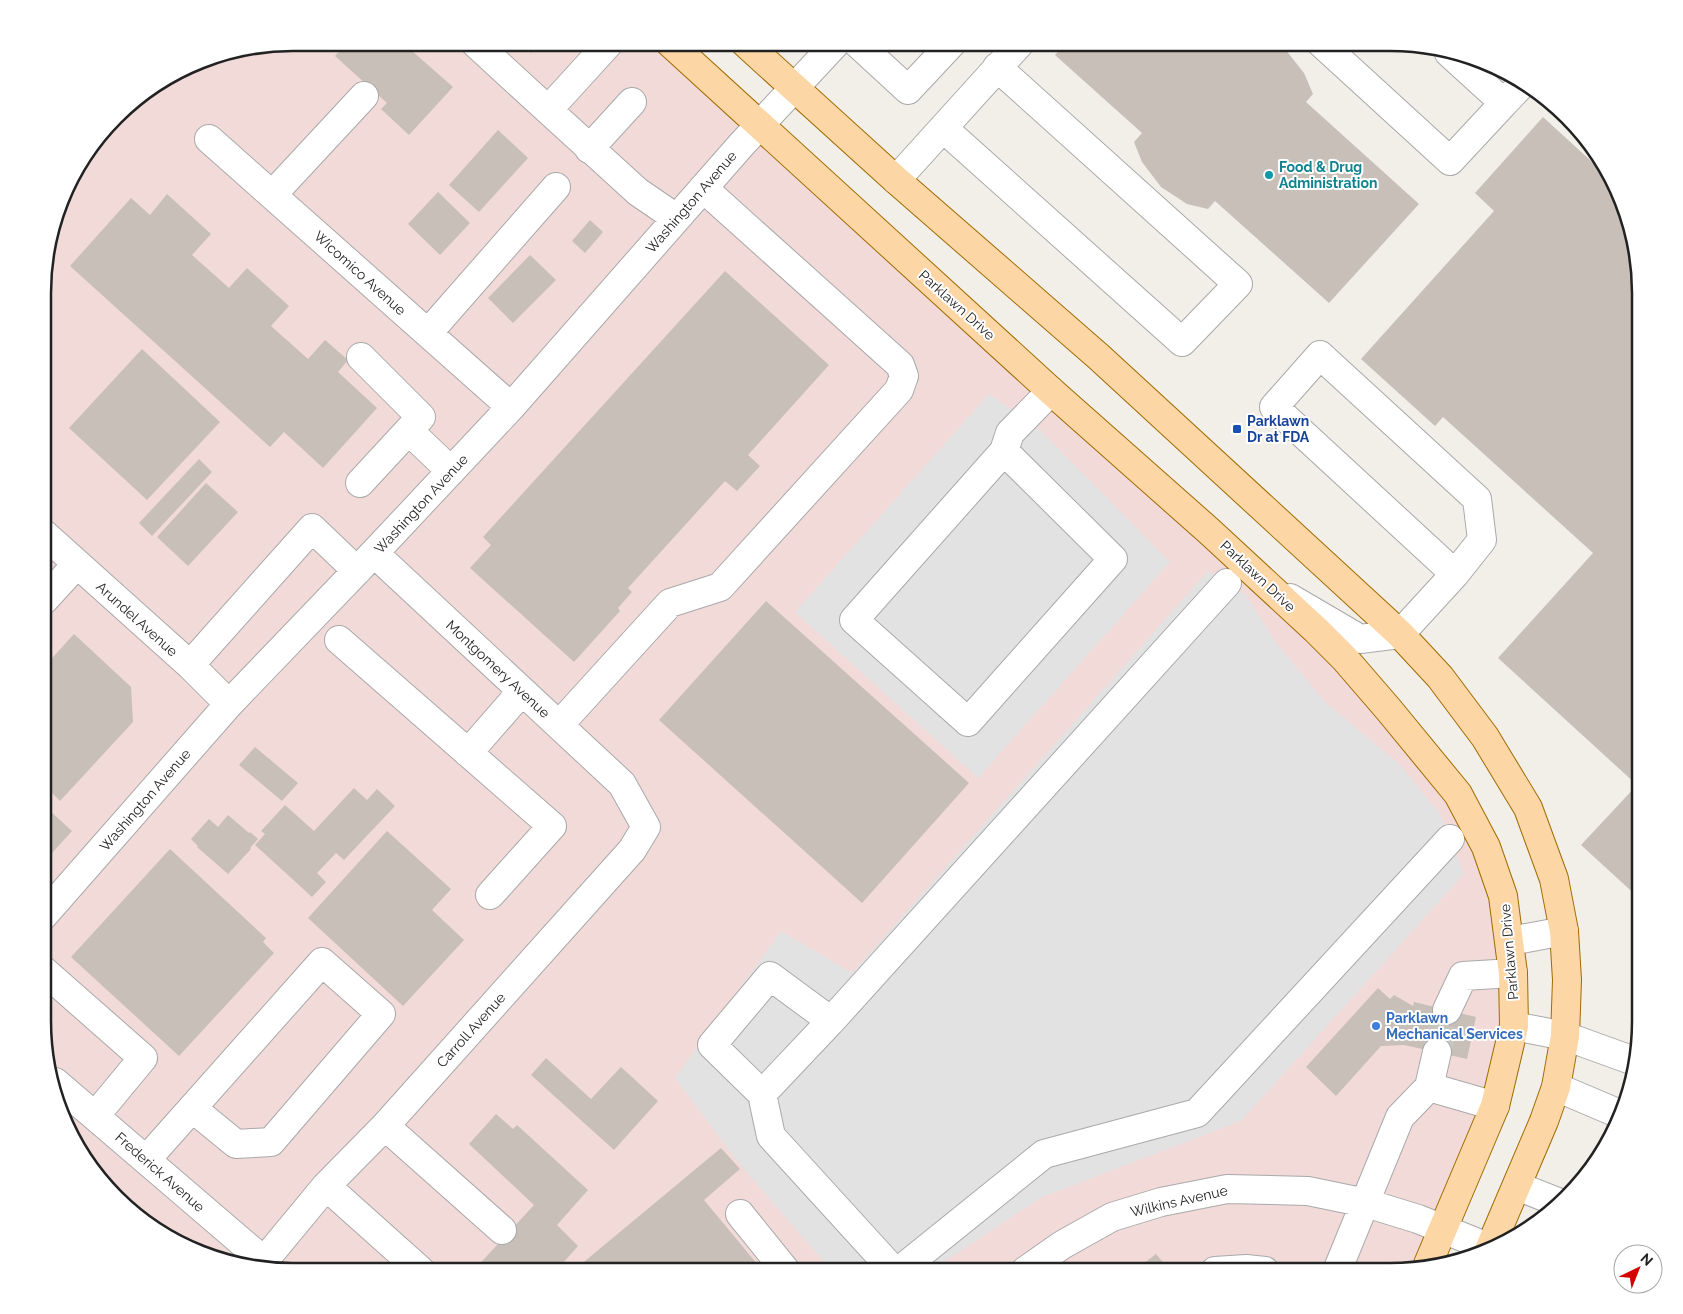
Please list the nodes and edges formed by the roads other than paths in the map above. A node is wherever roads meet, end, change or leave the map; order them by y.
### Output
1 (484, 51) edge
2 (602, 51) edge
3 (679, 51) edge
4 (754, 51) edge
5 (829, 51) edge
6 (866, 51) edge
7 (945, 51) edge
8 (1012, 51) edge
9 (1330, 51) edge
10 (1466, 64) edge
11 (997, 67) junction
12 (794, 88) junction
13 (1513, 94) edge
14 (364, 96) dead end
15 (632, 102) dead end
16 (548, 110) junction
17 (760, 125) junction
18 (943, 128) junction
19 (210, 139) dead end
20 (589, 149) junction
21 (896, 180) junction
22 (556, 188) dead end
23 (703, 188) junction
24 (272, 195) junction
25 (676, 218) junction
26 (428, 333) junction
27 (361, 357) dead end
28 (1051, 391) junction
29 (511, 406) junction
30 (409, 430) junction
31 (1004, 451) junction
32 (451, 471) junction
33 (360, 483) dead end
34 (51, 540) edge
35 (366, 562) junction
36 (77, 564) junction
37 (1455, 574) junction
38 (1227, 583) dead end
39 (1267, 584) junction
40 (51, 592) edge
41 (1400, 634) junction
42 (339, 640) dead end
43 (190, 665) junction
44 (522, 691) junction
45 (229, 704) junction
46 (558, 725) junction
47 (468, 753) junction
48 (622, 784) joint
49 (1450, 839) dead end
50 (490, 895) dead end
51 (51, 907) edge
52 (1564, 931) junction
53 (1510, 941) junction
54 (1513, 973) junction
55 (51, 977) edge
56 (1447, 1010) tunnel mouth
57 (831, 1021) junction
58 (1514, 1026) junction
59 (1565, 1036) junction
60 (1437, 1052) tunnel mouth
61 (1629, 1059) edge
62 (1556, 1086) junction
63 (61, 1087) edge
64 (1429, 1087) junction
65 (762, 1094) junction
66 (1495, 1106) junction
67 (192, 1108) junction
68 (1614, 1111) edge
69 (95, 1116) junction
70 (385, 1126) junction
71 (146, 1160) junction
72 (326, 1186) junction
73 (1517, 1186) junction
74 (1552, 1200) edge
75 (1366, 1203) junction
76 (740, 1214) dead end
77 (1443, 1228) junction
78 (502, 1230) dead end
79 (1494, 1239) edge
80 (1480, 1245) edge
81 (1430, 1259) edge
82 (258, 1260) edge
83 (264, 1261) edge
84 (412, 1263) edge
85 (780, 1263) edge
86 (887, 1263) edge
87 (909, 1263) edge
88 (1041, 1263) edge
89 (1341, 1263) edge

1 - 16 street
2 - 16 street
3 - 17 main road, Parklawn Drive
4 - 12 main road
5 - 12 street, Washington Avenue
6 - 7 street
8 - 11 street
9 - 13 street
10 - 13 street
11 - 18 street
11 - 18 street
12 - 17 street, Washington Avenue
12 - 21 main road
14 - 24 street
15 - 20 street
16 - 20 street
17 - 23 street, Washington Avenue
17 - 28 main road, Parklawn Drive
18 - 21 street
19 - 24 street, Wicomico Avenue
20 - 25 street
21 - 41 main road
22 - 26 street
23 - 25 street, Washington Avenue
23 - 46 street
24 - 26 street, Wicomico Avenue
25 - 29 street, Washington Avenue
26 - 29 street, Wicomico Avenue
27 - 30 street
28 - 31 street
28 - 39 main road, Parklawn Drive
29 - 32 street, Washington Avenue
30 - 32 street
30 - 33 street
31 - 31 street
32 - 35 street, Washington Avenue
34 - 36 street, Arundel Avenue
35 - 43 street, Montgomery Avenue
35 - 44 street, Montgomery Avenue
35 - 45 street, Washington Avenue
36 - 40 street
36 - 43 street, Arundel Avenue
37 - 37 street
37 - 41 street
38 - 57 street
39 - 41 street
39 - 53 main road, Parklawn Drive
41 - 52 main road
42 - 47 street
43 - 45 street, Arundel Avenue
44 - 46 street, Montgomery Avenue
44 - 47 street
45 - 51 street, Washington Avenue
46 - 48 street, Montgomery Avenue
47 - 50 street
48 - 70 street, Carroll Avenue
49 - 87 street
52 - 53 street
52 - 59 main road
53 - 54 main road, Parklawn Drive
54 - 56 street
54 - 58 main road, Parklawn Drive
55 - 69 street
57 - 65 street
57 - 65 street
58 - 59 street
58 - 66 main road, Parklawn Drive
59 - 61 street
59 - 62 main road
60 - 64 street
62 - 68 street
62 - 73 main road
63 - 69 street, Frederick Avenue
64 - 66 street
64 - 75 street
65 - 86 street
66 - 77 main road, Parklawn Drive
67 - 67 street
67 - 71 street
69 - 71 street, Frederick Avenue
70 - 72 street, Carroll Avenue
70 - 78 street
71 - 82 street, Frederick Avenue
72 - 83 street, Carroll Avenue
72 - 84 street
73 - 74 street
73 - 79 main road
75 - 77 street, Wilkins Avenue
75 - 88 street, Wilkins Avenue
75 - 89 street
76 - 85 street
77 - 80 street, Wilkins Avenue
77 - 81 main road, Parklawn Drive

